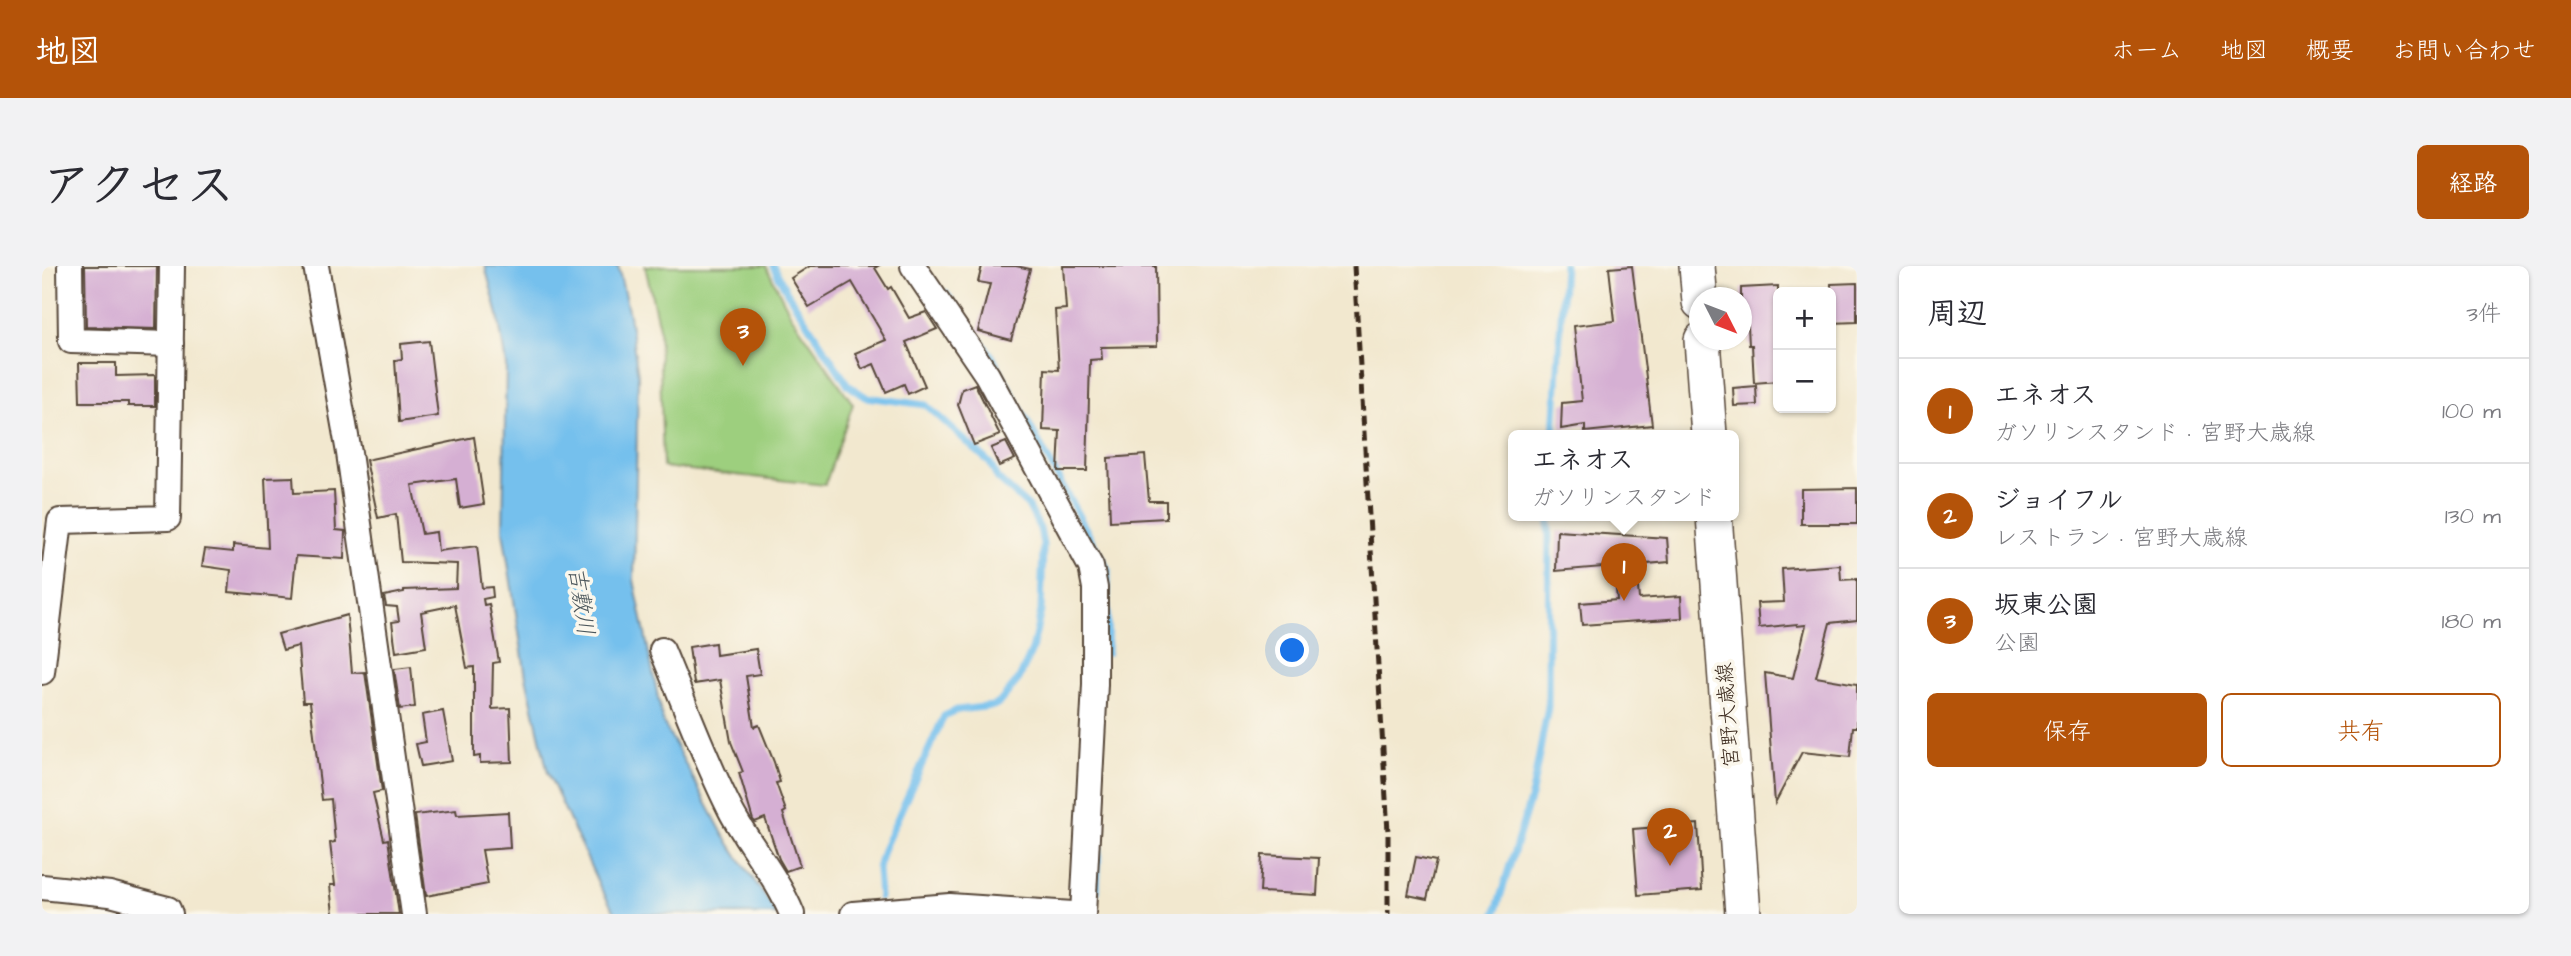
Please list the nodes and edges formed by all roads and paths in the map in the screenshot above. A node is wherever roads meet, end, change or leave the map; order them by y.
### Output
1 (71, 266) edge
2 (172, 266) edge
3 (316, 266) edge
4 (913, 266) edge
5 (1697, 266) edge
6 (1698, 287) edge
7 (170, 344) junction
8 (1703, 350) edge
9 (1709, 430) edge
10 (1714, 521) edge
11 (48, 581) edge
12 (662, 650) dead end
13 (42, 672) edge
14 (42, 887) edge
15 (170, 914) edge
16 (414, 914) edge
17 (792, 914) edge
18 (853, 914) edge
19 (1073, 914) edge
20 (1083, 914) edge
21 (1743, 914) edge

1 - 7 street
2 - 7 street
3 - 16 street
4 - 20 street
5 - 6 main road
7 - 11 street
8 - 9 main road
10 - 21 main road, 宮野大歳線
11 - 13 street
12 - 17 street
14 - 15 street
18 - 19 street

